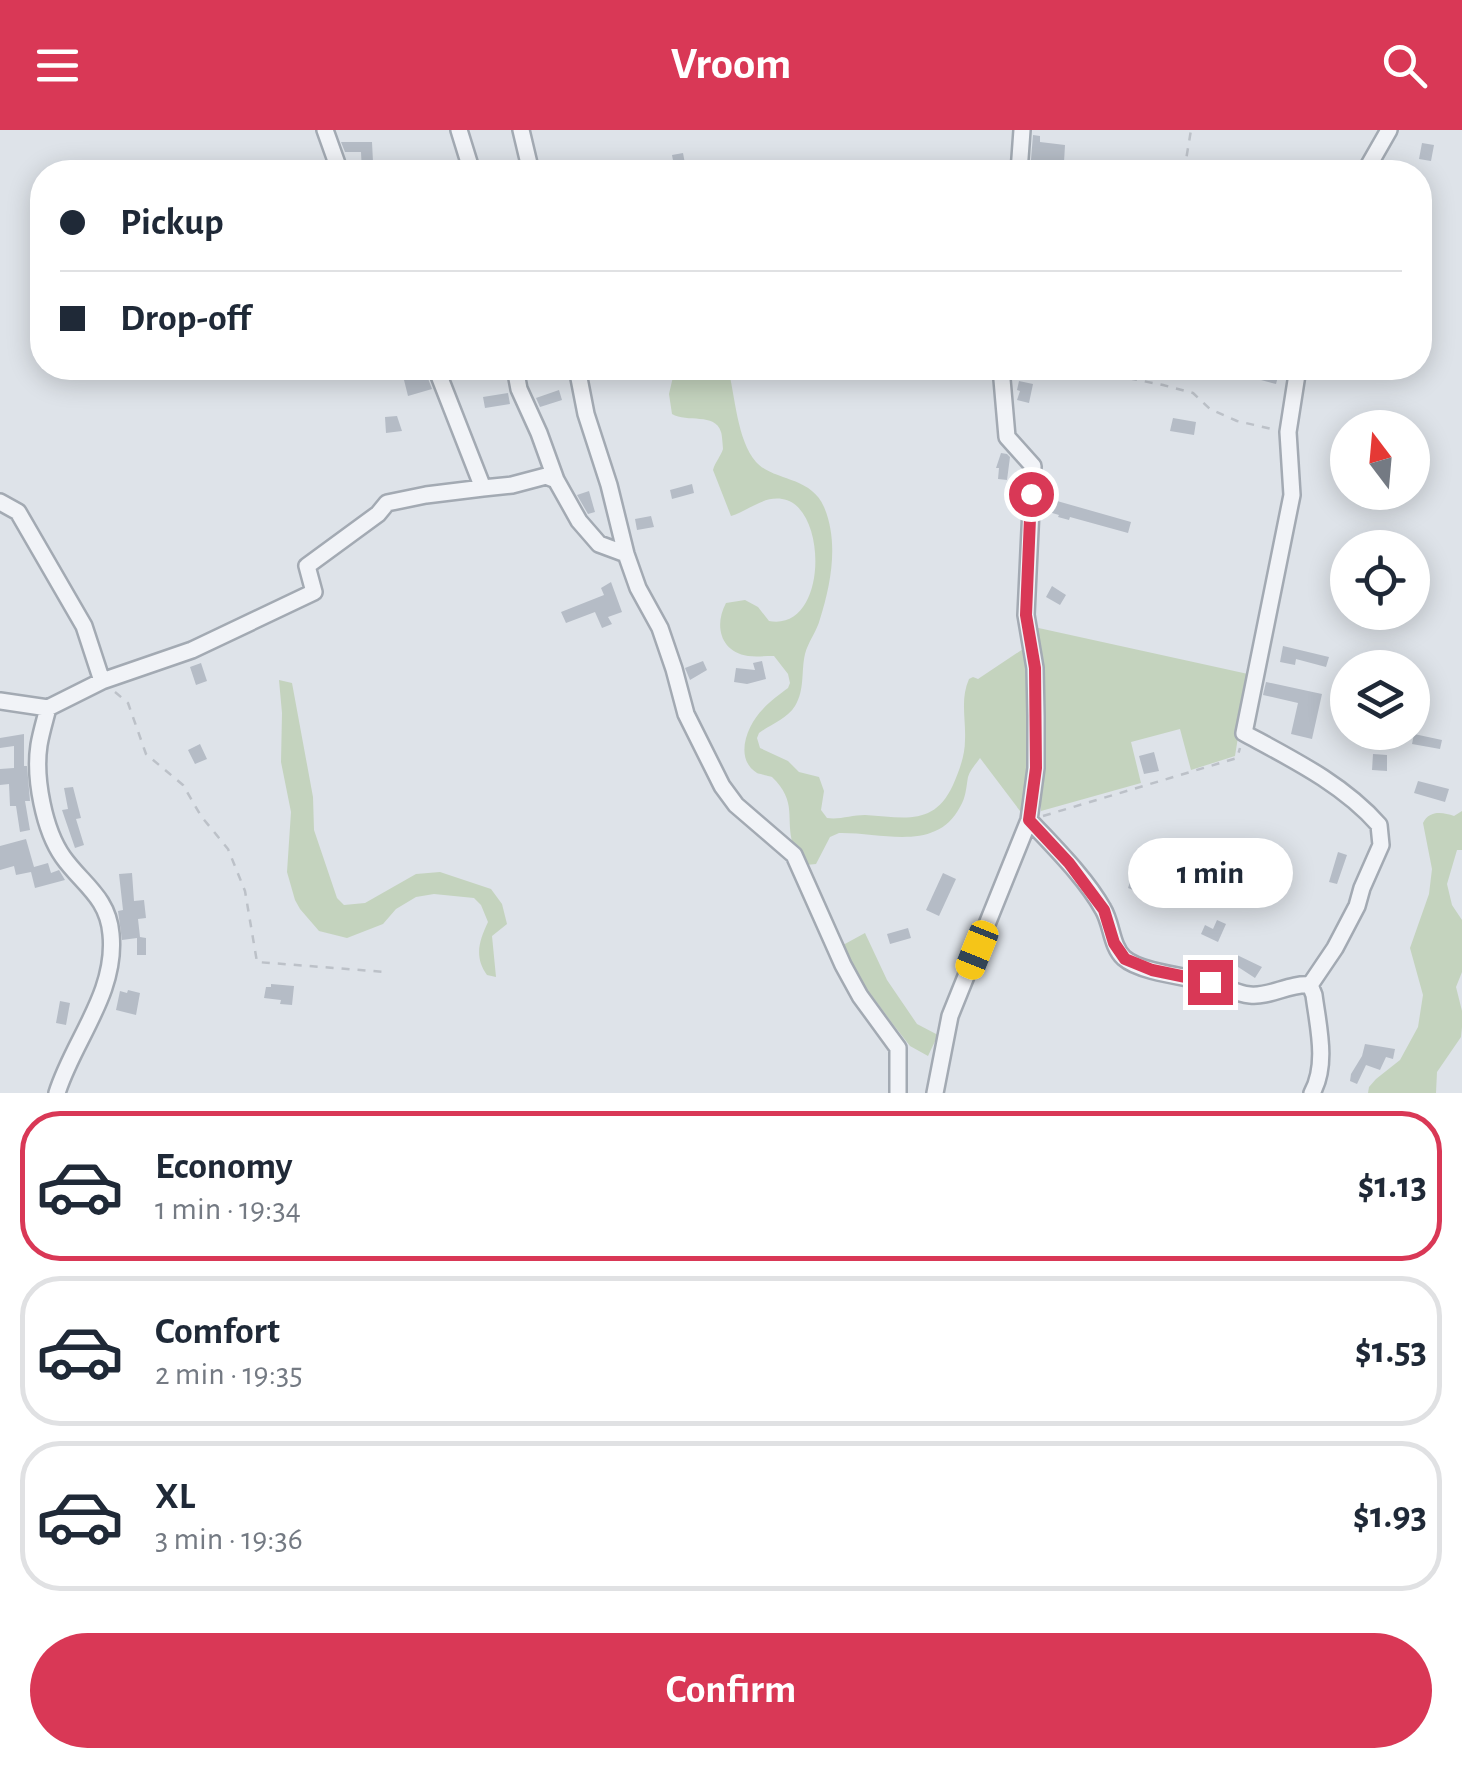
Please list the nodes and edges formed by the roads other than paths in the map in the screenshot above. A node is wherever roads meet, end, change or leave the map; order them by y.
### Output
1 (325, 130) edge
2 (459, 130) edge
3 (522, 130) edge
4 (1022, 130) edge
5 (1388, 130) edge
6 (336, 160) edge
7 (468, 160) edge
8 (528, 160) edge
9 (1020, 160) edge
10 (1372, 160) edge
11 (441, 380) edge
12 (517, 380) edge
13 (579, 380) edge
14 (1002, 380) edge
15 (1296, 380) edge
16 (556, 480) junction
17 (483, 488) junction
18 (0, 502) edge
19 (626, 554) junction
20 (102, 681) junction
21 (0, 700) edge
22 (48, 708) junction
23 (1029, 820) junction
24 (1310, 984) junction
25 (57, 1093) edge
26 (898, 1093) edge
27 (935, 1093) edge
28 (1312, 1093) edge

1 - 6 street
2 - 7 street
3 - 8 street
4 - 9 street
5 - 10 street
11 - 17 street
12 - 16 street
13 - 19 street
14 - 23 street
15 - 24 street
16 - 17 street
16 - 19 street
17 - 20 street
18 - 20 street
19 - 26 street
20 - 22 street
21 - 22 street
22 - 25 street
23 - 24 street
23 - 27 street
24 - 28 street

